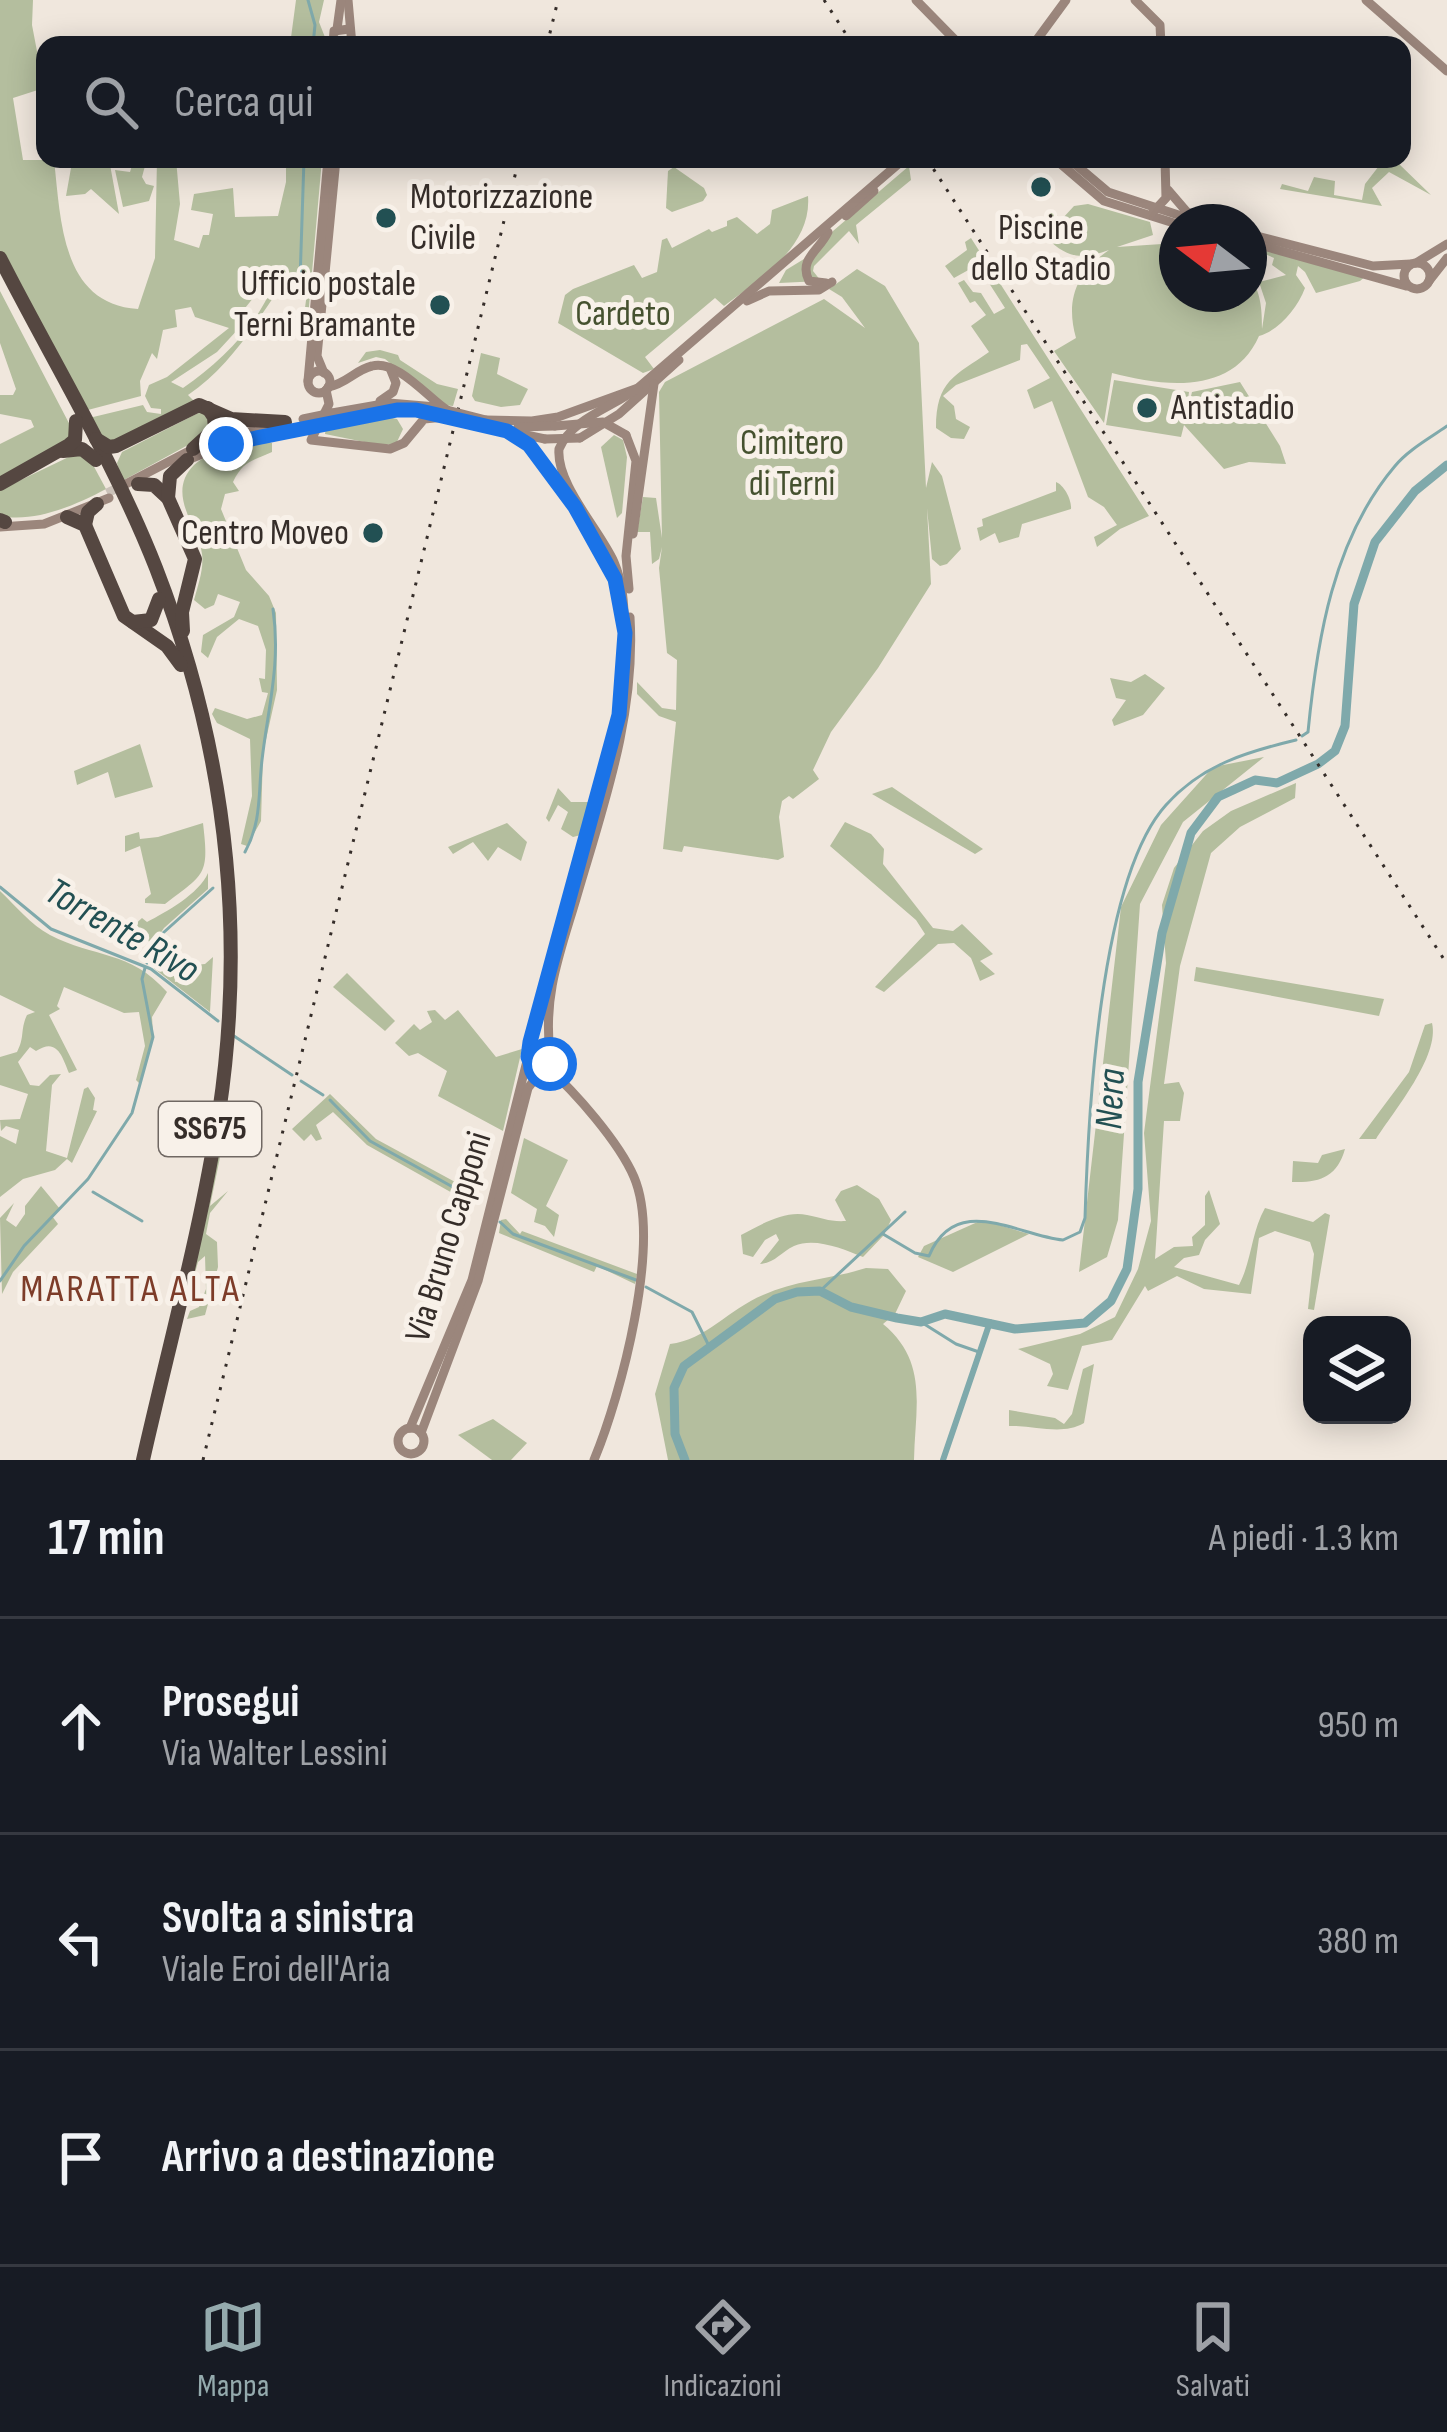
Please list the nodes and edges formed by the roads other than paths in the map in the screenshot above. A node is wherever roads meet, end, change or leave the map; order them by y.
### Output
1 (345, 0) edge
2 (916, 0) edge
3 (1066, 0) edge
4 (1135, 0) edge
5 (1366, 0) edge
6 (343, 29) junction
7 (332, 36) edge
8 (353, 36) edge
9 (951, 36) edge
10 (1040, 36) edge
11 (1161, 36) edge
12 (1411, 36) edge
13 (1411, 36) edge
14 (1447, 71) edge
15 (331, 168) edge
16 (331, 168) edge
17 (897, 168) edge
18 (897, 168) edge
19 (1065, 168) edge
20 (1080, 168) edge
21 (1166, 168) edge
22 (1167, 188) junction
23 (1177, 204) edge
24 (1152, 213) junction
25 (1159, 214) edge
26 (1159, 216) edge
27 (828, 232) junction
28 (1267, 242) edge
29 (1267, 243) edge
30 (1447, 244) edge
31 (0, 258) edge
32 (1447, 258) edge
33 (1413, 264) junction
34 (0, 275) edge
35 (1430, 281) junction
36 (1406, 286) junction
37 (747, 301) junction
38 (390, 368) junction
39 (355, 375) junction
40 (308, 381) junction
41 (655, 382) junction
42 (324, 384) junction
43 (344, 384) junction
44 (638, 388) junction
45 (372, 405) junction
46 (208, 408) junction
47 (329, 412) junction
48 (383, 412) junction
49 (77, 414) junction
50 (446, 414) junction
51 (296, 423) junction
52 (508, 425) junction
53 (92, 436) junction
54 (406, 440) junction
55 (125, 442) junction
56 (63, 451) junction
57 (190, 455) junction
58 (96, 460) junction
59 (111, 473) junction
60 (0, 484) edge
61 (130, 486) joint
62 (104, 498) junction
63 (168, 498) junction
64 (67, 518) junction
65 (1, 523) edge
66 (85, 525) junction
67 (195, 559) junction
68 (155, 568) junction
69 (629, 593) junction
70 (159, 599) junction
71 (124, 616) junction
72 (625, 633) junction
73 (185, 665) junction
74 (550, 1053) junction
75 (528, 1055) junction
76 (544, 1069) junction
77 (416, 1430) junction
78 (400, 1447) junction
79 (411, 1457) edge
80 (140, 1460) edge
81 (397, 1460) edge
82 (594, 1460) edge

1 - 6 main road
2 - 9 main road
3 - 10 main road
4 - 11 main road
5 - 12 main road
6 - 7 main road
6 - 8 main road
13 - 14 main road
15 - 40 main road
16 - 42 main road
17 - 27 main road
18 - 44 main road
19 - 24 main road
20 - 24 main road
21 - 22 main road
22 - 23 main road
22 - 24 main road
24 - 25 main road
24 - 26 main road
27 - 37 main road
27 - 37 main road
28 - 33 main road
29 - 36 main road
30 - 33 main road
31 - 49 highway, SS675
32 - 35 main road
33 - 35 main road
33 - 36 main road
34 - 49 highway, SS675
35 - 36 main road
37 - 41 main road
38 - 39 main road
38 - 45 main road
38 - 50 main road
39 - 42 main road
39 - 43 main road
40 - 42 main road
40 - 42 main road
41 - 52 main road, bridge
41 - 69 main road
42 - 43 main road
42 - 47 main road
43 - 47 main road
44 - 52 main road
44 - 72 main road
45 - 47 main road
45 - 50 main road
46 - 51 highway
46 - 55 highway
46 - 57 highway
47 - 48 main road
47 - 51 main road, bridge
47 - 54 main road
48 - 50 main road
48 - 54 main road
49 - 53 highway, SS675
49 - 56 highway
49 - 58 highway, SS675
50 - 52 main road, bridge
50 - 54 main road
51 - 57 main road
52 - 69 main road, bridge
52 - 72 main road
53 - 55 highway
53 - 59 highway, SS675
55 - 59 highway
56 - 58 highway
56 - 60 highway
57 - 61 main road
57 - 63 highway
58 - 70 highway, SS675
59 - 68 highway, SS675
61 - 63 highway
62 - 64 main road
62 - 65 main road
62 - 66 highway
63 - 67 highway
64 - 65 main road
64 - 66 highway
66 - 71 highway
67 - 68 highway
67 - 73 highway
68 - 73 highway, SS675
69 - 74 main road, Via Bruno Capponi
70 - 71 highway
70 - 73 highway, SS675
71 - 73 highway
72 - 75 main road, Via Bruno Capponi
73 - 80 highway, SS675
74 - 75 main road
74 - 76 main road, Via Bruno Capponi
75 - 76 main road
75 - 77 main road, Via Bruno Capponi
76 - 77 main road, Via Bruno Capponi
76 - 82 main road
77 - 78 main road, Via Bruno Capponi
77 - 79 main road, Via Bruno Capponi
78 - 79 main road, Via Bruno Capponi
78 - 81 main road, Via Bruno Capponi

